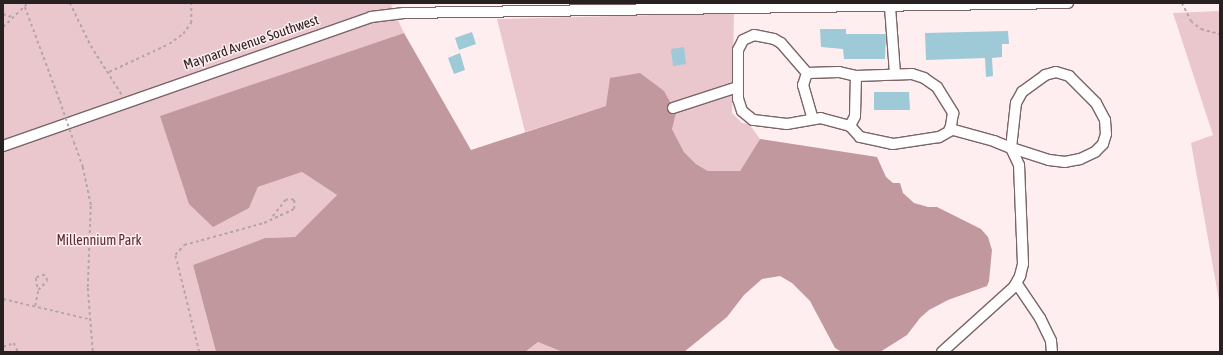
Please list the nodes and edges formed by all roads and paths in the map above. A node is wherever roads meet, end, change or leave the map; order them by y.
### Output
1 (28, 3) edge
2 (70, 3) edge
3 (191, 3) edge
4 (1068, 3) edge
5 (1182, 3) edge
6 (976, 4) edge
7 (25, 6) junction
8 (890, 7) junction
9 (3, 14) edge
10 (12, 17) junction
11 (3, 25) edge
12 (1220, 34) edge
13 (109, 72) junction
14 (807, 73) junction
15 (895, 73) junction
16 (856, 76) junction
17 (738, 87) junction
18 (125, 102) junction
19 (673, 108) dead end
20 (812, 117) junction
21 (850, 126) junction
22 (950, 130) junction
23 (3, 146) edge
24 (1011, 148) junction
25 (272, 218) junction
26 (1017, 284) junction
27 (38, 290) junction
28 (3, 299) edge
29 (35, 306) junction
30 (88, 319) junction
31 (3, 347) edge
32 (18, 352) edge
33 (93, 352) edge
34 (199, 352) edge
35 (942, 352) edge
36 (1052, 352) edge

1 - 7 path
2 - 13 path
3 - 13 path
4 - 6 street, Maynard Avenue Southwest
5 - 12 path
6 - 8 street, Maynard Avenue Southwest
7 - 10 path
7 - 30 path, bridge
8 - 15 street
8 - 18 street, Maynard Avenue Southwest
9 - 10 path
10 - 11 path
13 - 18 path
14 - 16 street
14 - 17 street
14 - 20 street
15 - 16 street
15 - 22 street
16 - 21 street
17 - 19 street
17 - 20 street
18 - 23 street, Maynard Avenue Southwest
20 - 21 street
21 - 22 street
22 - 24 street
24 - 24 street
24 - 26 street
25 - 25 path
25 - 34 path
26 - 35 street
26 - 36 street
27 - 27 path
27 - 29 path
28 - 29 path
29 - 30 path
30 - 33 path
31 - 32 path

